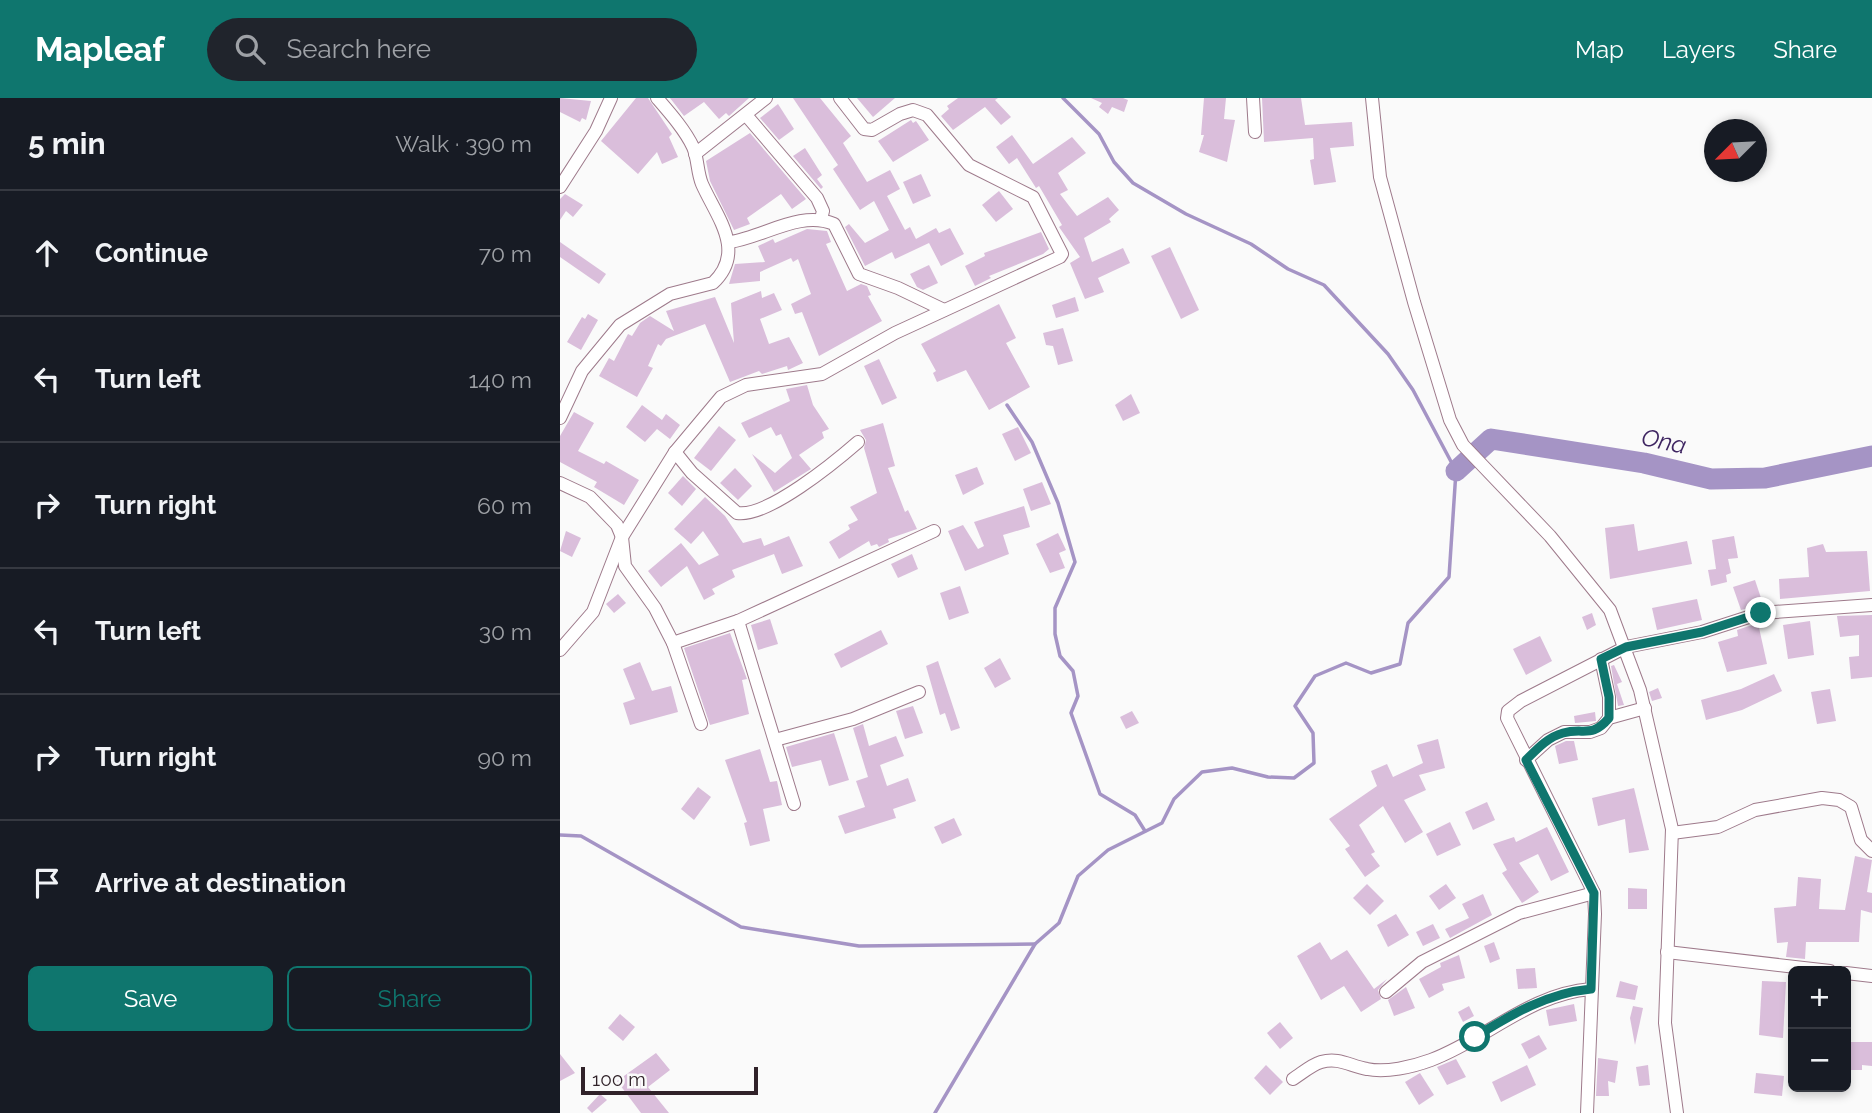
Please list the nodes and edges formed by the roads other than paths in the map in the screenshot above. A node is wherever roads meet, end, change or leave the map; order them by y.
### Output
1 (611, 98) edge
2 (657, 98) edge
3 (766, 98) edge
4 (840, 98) edge
5 (1252, 98) edge
6 (1372, 98) edge
7 (746, 115) junction
8 (1255, 132) dead end
9 (695, 154) junction
10 (560, 187) edge
11 (821, 219) junction
12 (730, 242) junction
13 (944, 310) junction
14 (560, 418) edge
15 (858, 442) dead end
16 (675, 452) junction
17 (560, 483) edge
18 (934, 531) dead end
19 (622, 537) junction
20 (1872, 605) edge
21 (738, 621) junction
22 (673, 643) junction
23 (1626, 647) junction
24 (560, 650) edge
25 (1601, 659) junction
26 (919, 692) dead end
27 (1645, 708) junction
28 (1609, 718) junction
29 (701, 724) dead end
30 (775, 740) junction
31 (1526, 760) junction
32 (794, 804) dead end
33 (1672, 833) junction
34 (1872, 850) edge
35 (1594, 893) junction
36 (1667, 952) junction
37 (1788, 966) edge
38 (1851, 974) edge
39 (1872, 976) edge
40 (1591, 989) junction
41 (1386, 992) dead end
42 (1293, 1079) dead end
43 (1587, 1113) edge
44 (1677, 1113) edge

1 - 10 street
2 - 9 street
3 - 7 street
4 - 13 street
5 - 8 street
6 - 23 street
7 - 9 street
7 - 11 street
9 - 12 street
11 - 12 street
11 - 13 street
12 - 14 street
13 - 16 street
15 - 16 street
16 - 19 street
17 - 19 street
18 - 21 street
19 - 22 street
19 - 24 street
20 - 23 street
21 - 22 street
21 - 30 street
22 - 29 street
23 - 25 street
23 - 27 street
25 - 28 street
25 - 31 street
26 - 30 street
27 - 28 street
27 - 33 street
28 - 31 street
30 - 32 street
31 - 35 street
33 - 34 street
33 - 36 street
35 - 40 street
35 - 41 street
36 - 37 street
36 - 44 street
38 - 39 street
40 - 42 street
40 - 43 street

